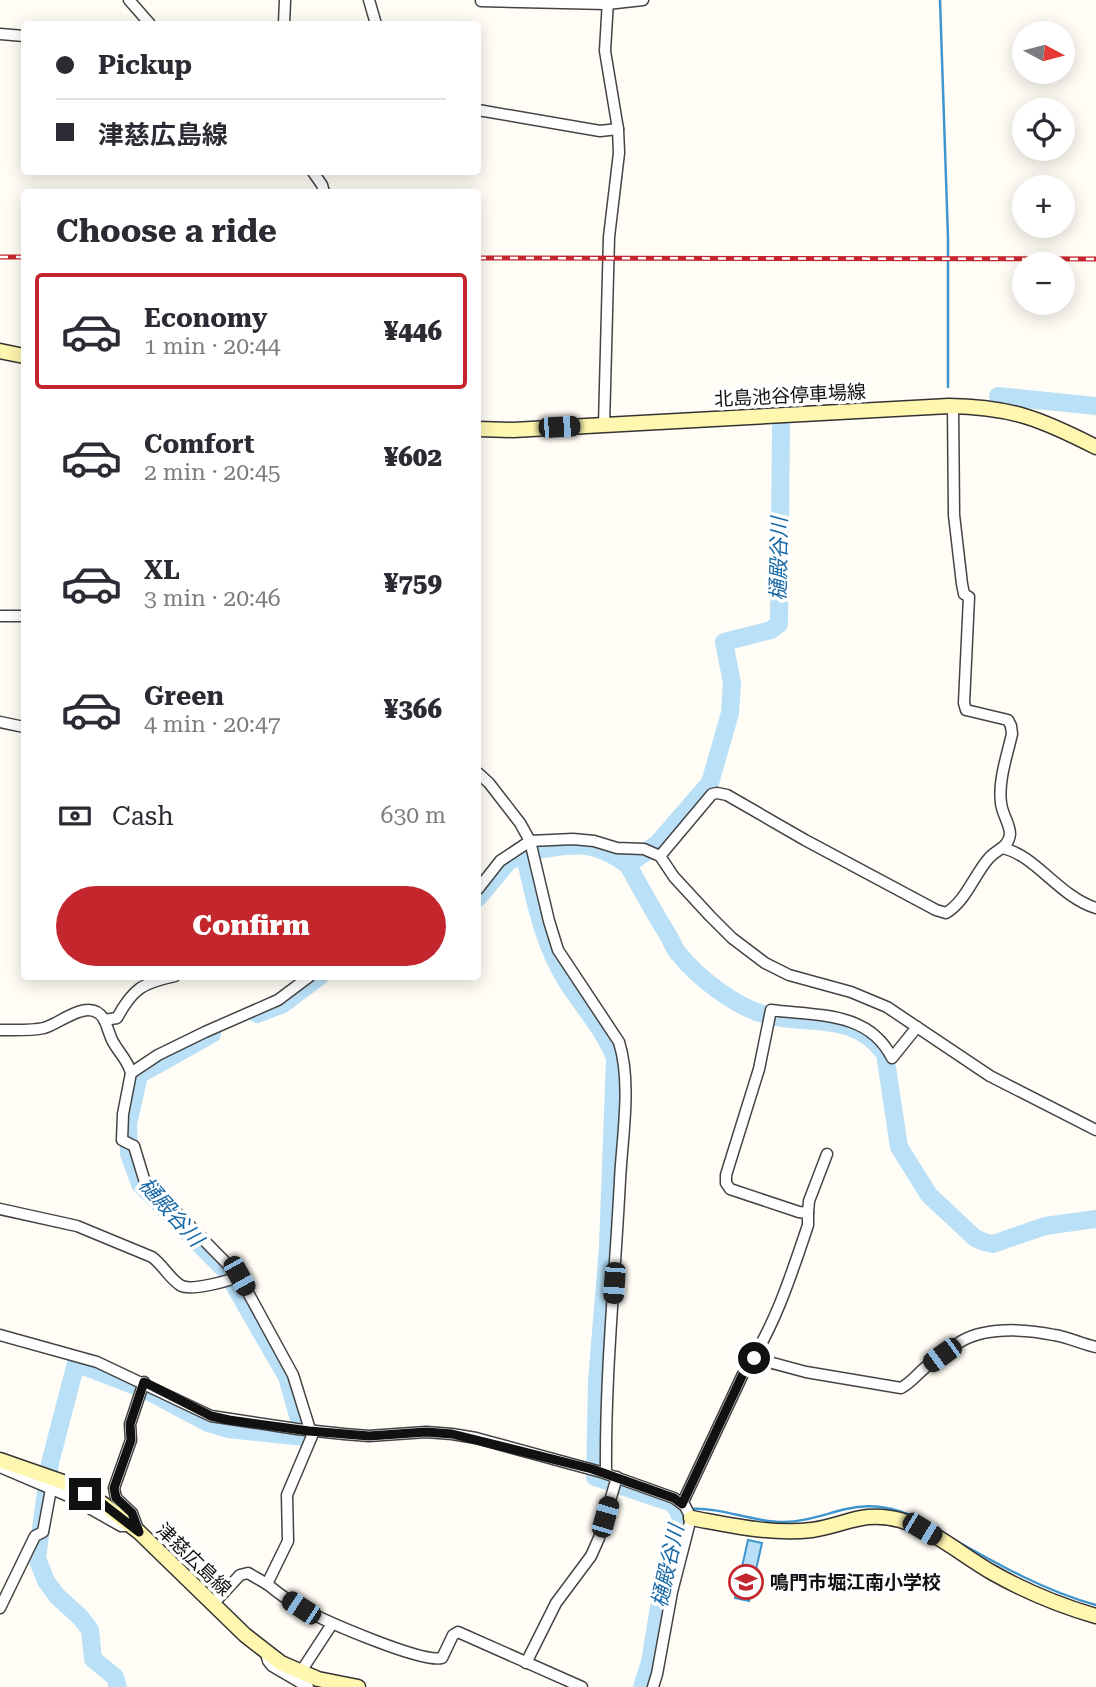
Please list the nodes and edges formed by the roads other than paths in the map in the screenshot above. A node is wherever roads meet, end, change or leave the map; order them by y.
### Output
1 (130, 0) edge
2 (285, 0) edge
3 (369, 0) edge
4 (643, 0) edge
5 (481, 1) edge
6 (569, 2) edge
7 (608, 2) edge
8 (139, 5) edge
9 (148, 21) edge
10 (284, 21) edge
11 (375, 21) edge
12 (0, 34) edge
13 (21, 36) edge
14 (481, 111) edge
15 (618, 129) junction
16 (0, 351) edge
17 (21, 355) edge
18 (953, 406) junction
19 (604, 425) junction
20 (481, 429) edge
21 (1096, 447) edge
22 (0, 616) edge
23 (21, 616) edge
24 (0, 722) edge
25 (21, 726) edge
26 (481, 776) edge
27 (532, 848) junction
28 (1002, 848) junction
29 (652, 853) junction
30 (481, 885) edge
31 (1096, 908) edge
32 (155, 980) edge
33 (305, 980) edge
34 (109, 1019) junction
35 (917, 1027) junction
36 (0, 1030) edge
37 (135, 1071) junction
38 (1096, 1130) edge
39 (827, 1154) dead end
40 (0, 1209) edge
41 (808, 1213) junction
42 (234, 1279) junction
43 (0, 1335) edge
44 (1096, 1348) edge
45 (754, 1358) junction
46 (144, 1382) junction
47 (304, 1430) junction
48 (0, 1460) edge
49 (0, 1467) edge
50 (604, 1473) junction
51 (51, 1489) junction
52 (687, 1510) junction
53 (135, 1529) junction
54 (267, 1584) junction
55 (214, 1604) junction
56 (0, 1608) edge
57 (1096, 1616) edge
58 (332, 1624) junction
59 (266, 1653) junction
60 (526, 1662) junction
61 (300, 1673) junction
62 (308, 1687) edge
63 (358, 1687) edge
64 (582, 1687) edge
65 (653, 1687) edge

1 - 8 street
2 - 10 street
3 - 11 street
4 - 7 street
5 - 6 street
6 - 7 street
7 - 15 street
8 - 9 street
12 - 13 street
14 - 15 street
15 - 19 street
16 - 17 main road
18 - 19 main road, 北島池谷停車場線
18 - 21 main road, 北島池谷停車場線
18 - 28 street
19 - 20 main road, 北島池谷停車場線
22 - 23 street
24 - 25 street
26 - 27 street
27 - 29 street
27 - 30 street
27 - 50 street
28 - 29 street
28 - 31 street
29 - 35 street
32 - 34 street
33 - 37 street
34 - 36 street
34 - 37 street
35 - 38 street
35 - 41 street
37 - 42 street
39 - 41 street
40 - 42 street
41 - 45 street
42 - 47 street
43 - 46 street
44 - 45 street
45 - 52 street
46 - 47 street
46 - 53 street
47 - 50 street
47 - 54 street
48 - 53 main road, 津慈広島線
49 - 51 street
50 - 52 street
50 - 60 street
51 - 53 street
51 - 56 street
52 - 57 main road
52 - 65 street
53 - 55 main road, 津慈広島線
54 - 55 street
54 - 58 street
55 - 59 main road, 津慈広島線
58 - 60 street
58 - 61 street
59 - 61 main road, 津慈広島線
59 - 62 street
60 - 64 street
61 - 63 main road, 津慈広島線

